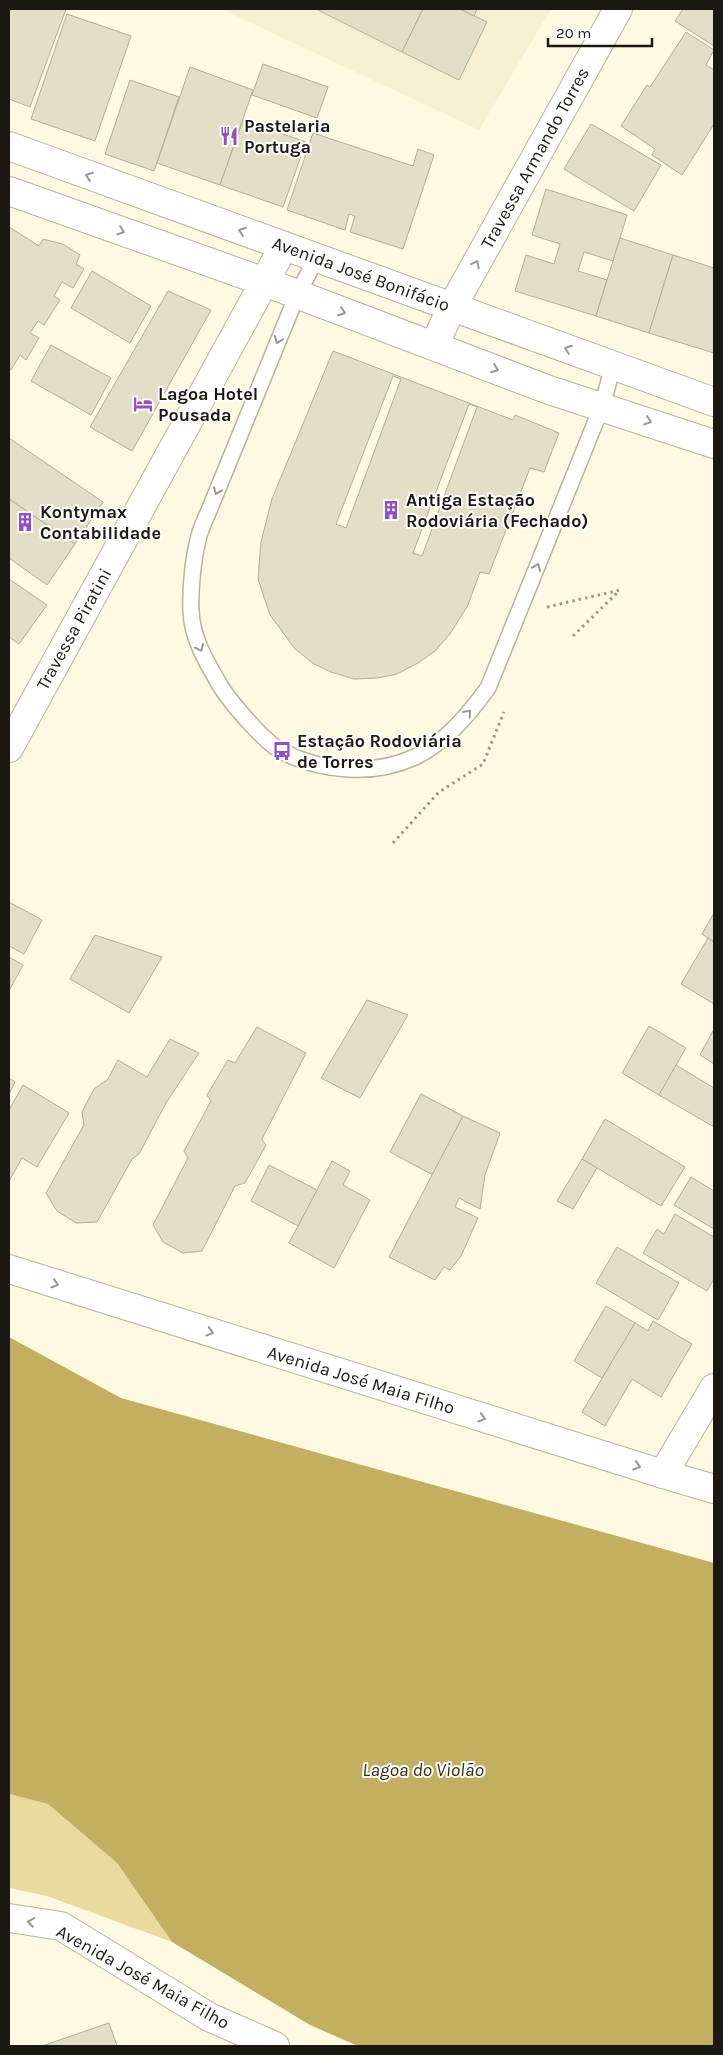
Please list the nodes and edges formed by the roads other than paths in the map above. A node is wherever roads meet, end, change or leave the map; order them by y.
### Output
1 (618, 9) edge
2 (9, 146) edge
3 (9, 191) edge
4 (284, 246) junction
5 (316, 259) junction
6 (265, 282) junction
7 (297, 295) junction
8 (452, 307) junction
9 (434, 346) junction
10 (613, 366) junction
11 (714, 402) edge
12 (602, 406) junction
13 (714, 444) edge
14 (9, 748) edge
15 (9, 1269) edge
16 (714, 1388) edge
17 (663, 1474) junction
18 (714, 1488) edge
19 (9, 1918) edge
20 (275, 2046) edge

8 -> 1 street, Travessa Armando Torres
4 -> 2 street, Avenida José Bonifácio
3 -> 6 street
4 - 5 street, Avenida José Bonifácio
4 - 6 street, Travessa Piratini
5 - 7 lane
5 - 8 street, Avenida José Bonifácio
6 - 7 street
6 - 14 street, Travessa Piratini
7 -> 9 street
7 -> 12 lane
8 - 9 street, Travessa Armando Torres
10 -> 8 street, Avenida José Bonifácio
9 -> 12 street
10 - 11 street, Avenida José Bonifácio
10 - 12 lane
12 -> 13 street
15 -> 17 street, Avenida José Maia Filho
16 - 17 street
17 - 18 street, Avenida José Maia Filho
20 -> 19 street, Avenida José Maia Filho

